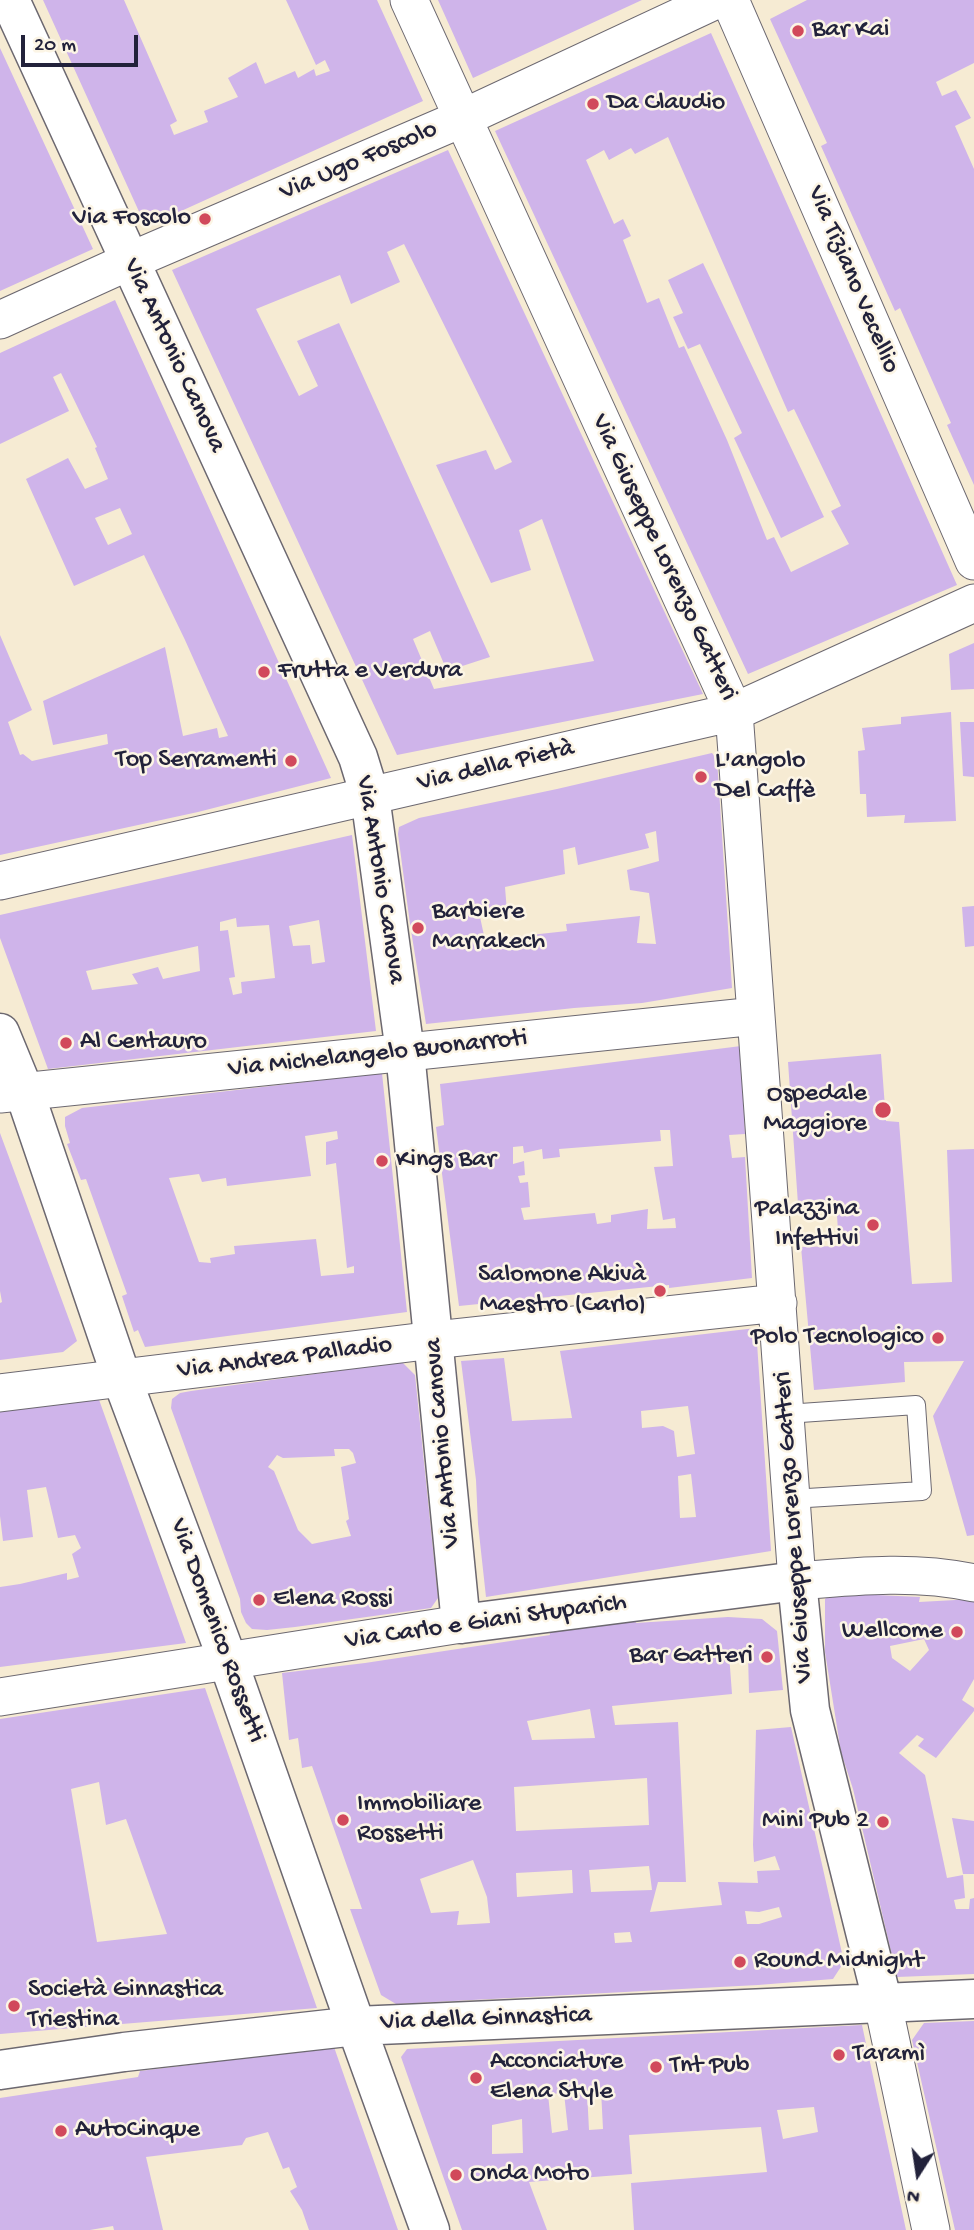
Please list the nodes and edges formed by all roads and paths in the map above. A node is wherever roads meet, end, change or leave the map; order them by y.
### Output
1 (10, 0) edge
2 (409, 0) edge
3 (716, 0) edge
4 (730, 0) edge
5 (463, 118) junction
6 (130, 261) junction
7 (0, 320) edge
8 (974, 561) edge
9 (974, 603) edge
10 (734, 712) junction
11 (370, 796) junction
12 (0, 881) edge
13 (756, 1016) junction
14 (0, 1033) edge
15 (405, 1052) junction
16 (12, 1093) edge
17 (778, 1303) junction
18 (435, 1340) junction
19 (122, 1379) junction
20 (0, 1393) edge
21 (786, 1414) junction
22 (791, 1499) junction
23 (797, 1581) junction
24 (974, 1583) edge
25 (461, 1624) junction
26 (228, 1661) junction
27 (0, 1697) edge
28 (974, 1999) edge
29 (883, 2004) junction
30 (356, 2026) junction
31 (0, 2070) edge
32 (430, 2230) edge
33 (931, 2230) edge

1 - 6 main road, Via Antonio Canova
2 - 5 street, Via Giuseppe Lorenzo Gatteri
3 - 5 street, Via Ugo Foscolo
4 - 8 street, Via Tiziano Vecellio
5 - 6 street, Via Ugo Foscolo
5 - 10 street, Via Giuseppe Lorenzo Gatteri
6 - 7 street, Via Ugo Foscolo
6 - 11 main road, Via Antonio Canova
9 - 10 street, Via della Pietà
10 - 11 street, Via della Pietà
10 - 13 street, Via Giuseppe Lorenzo Gatteri
11 - 12 street, Via della Pietà
11 - 15 main road, Via Antonio Canova
13 - 15 street, Via Michelangelo Buonarroti
13 - 17 street, Via Giuseppe Lorenzo Gatteri
14 - 16 main road, Via Domenico Rossetti
15 - 16 street, Via Michelangelo Buonarroti
15 - 18 main road, Via Antonio Canova
16 - 19 main road, Via Domenico Rossetti
17 - 18 street, Via Andrea Palladio
17 - 21 street, Via Giuseppe Lorenzo Gatteri
18 - 19 street, Via Andrea Palladio
18 - 25 main road, Via Antonio Canova
19 - 20 street, Via Andrea Palladio
19 - 26 main road, Via Domenico Rossetti
21 - 22 street, Via Giuseppe Lorenzo Gatteri
21 - 22 lane
22 - 23 street, Via Giuseppe Lorenzo Gatteri
23 - 24 street, Via Carlo e Giani Stuparich
23 - 25 main road, Via Carlo e Giani Stuparich
23 - 29 main road, Via Giuseppe Lorenzo Gatteri
25 - 26 street, Via Carlo e Giani Stuparich
26 - 27 street, Via Carlo e Giani Stuparich
26 - 30 main road, Via Domenico Rossetti
28 - 29 main road, Via della Ginnastica
29 - 30 main road, Via della Ginnastica
29 - 33 street, Via Giuseppe Lorenzo Gatteri
30 - 31 main road, Via della Ginnastica
30 - 32 main road, Via Domenico Rossetti

